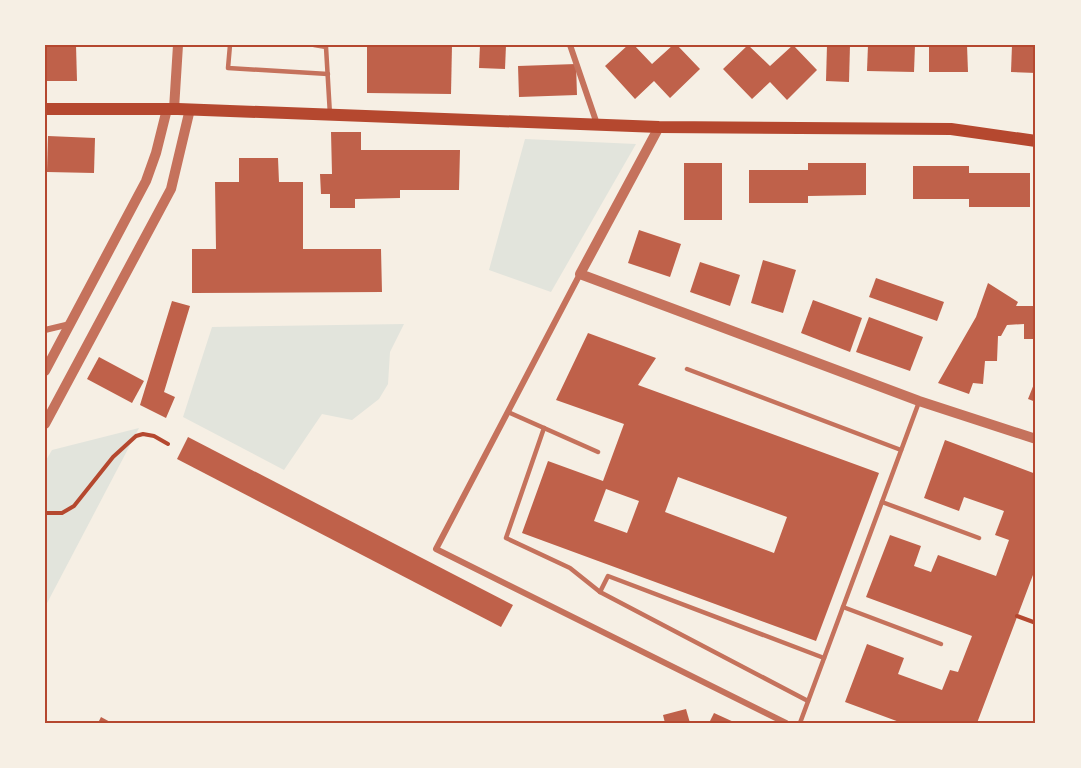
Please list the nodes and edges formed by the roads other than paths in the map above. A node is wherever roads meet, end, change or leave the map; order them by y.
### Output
1 (178, 45) edge
2 (230, 45) edge
3 (314, 45) edge
4 (570, 45) edge
5 (328, 75) junction
6 (45, 109) edge
7 (170, 109) junction
8 (190, 109) junction
9 (330, 115) junction
10 (597, 125) junction
11 (659, 127) junction
12 (1036, 141) edge
13 (580, 274) junction
14 (70, 324) junction
15 (45, 330) edge
16 (687, 369) dead end
17 (45, 371) edge
18 (919, 401) junction
19 (508, 411) junction
20 (45, 424) edge
21 (544, 428) junction
22 (1036, 439) edge
23 (901, 450) junction
24 (598, 452) dead end
25 (882, 502) junction
26 (979, 538) dead end
27 (600, 592) junction
28 (843, 607) junction
29 (941, 644) dead end
30 (824, 658) junction
31 (808, 701) junction
32 (771, 720) edge
33 (786, 723) edge
34 (800, 723) edge

1 - 7 street
2 - 5 lane
3 - 5 lane
4 - 10 street
5 - 9 lane
6 - 7 main road
7 - 8 main road
7 - 14 street
8 - 9 main road
8 - 20 street
9 - 10 main road
10 - 11 main road
11 - 12 main road
11 - 13 street
13 - 18 street
13 - 19 street
14 - 15 street
14 - 17 street
16 - 23 lane
18 - 22 street
18 - 23 lane
19 - 21 lane
19 - 32 street
21 - 24 lane
21 - 27 lane
23 - 25 lane
25 - 26 lane
25 - 28 lane
27 - 30 lane
27 - 31 lane
28 - 29 lane
28 - 30 lane
30 - 31 lane
31 - 34 lane
32 - 33 street

